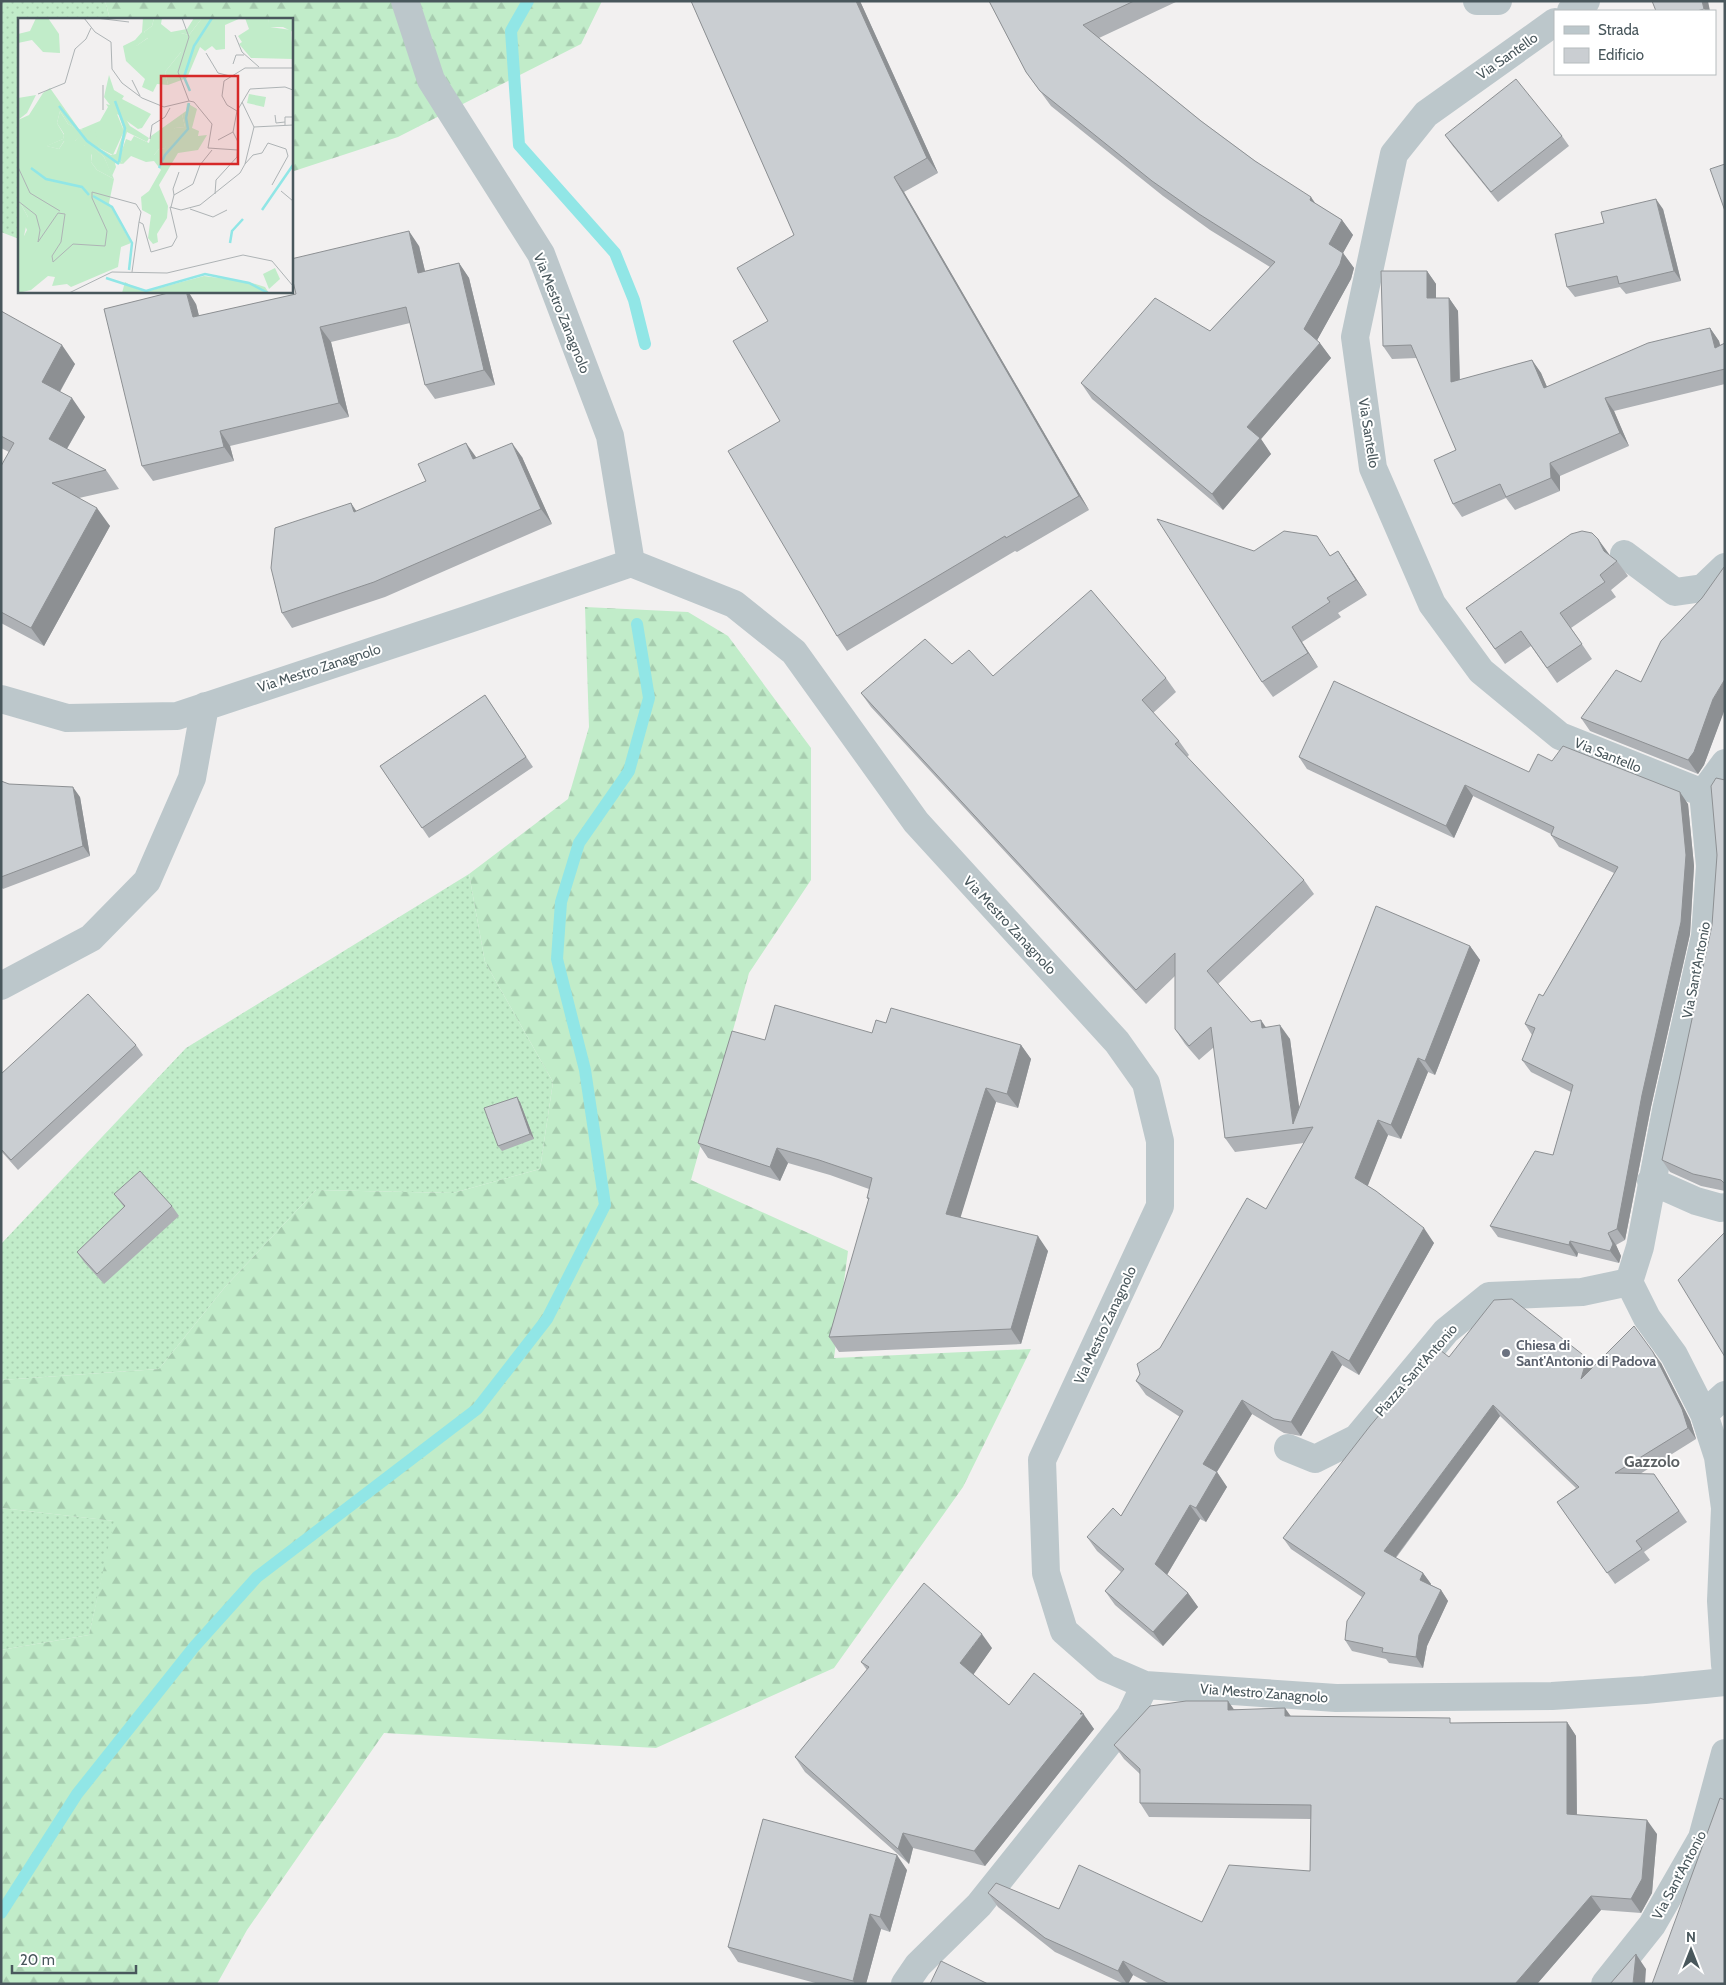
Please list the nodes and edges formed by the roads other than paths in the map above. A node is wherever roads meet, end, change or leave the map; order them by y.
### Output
1 (405, 1) edge
2 (1477, 1) edge
3 (1498, 1) edge
4 (1554, 20) edge
5 (1624, 554) dead end
6 (630, 563) junction
7 (1725, 567) edge
8 (1, 699) edge
9 (205, 706) junction
10 (1725, 763) edge
11 (1704, 794) junction
12 (1, 986) edge
13 (1651, 1181) junction
14 (1725, 1207) edge
15 (1629, 1282) junction
16 (1725, 1395) edge
17 (1704, 1414) junction
18 (1288, 1448) edge
19 (1725, 1508) edge
20 (1725, 1665) edge
21 (1725, 1682) edge
22 (1144, 1685) junction
23 (1725, 1753) edge
24 (905, 1984) edge
25 (1605, 1984) edge

1 - 6 street, Via Mestro Zanagnolo
2 - 3 street
4 - 11 street, Via Santello
5 - 7 street
6 - 9 street, Via Mestro Zanagnolo
6 - 22 street, Via Mestro Zanagnolo
8 - 9 street, Via Mestro Zanagnolo
9 - 12 street
10 - 11 street
11 - 13 street, Via Sant'Antonio
13 - 14 street
13 - 15 street, Via Sant'Antonio
15 - 17 street
15 - 18 street, Piazza Sant'Antonio
16 - 17 street
17 - 19 street
19 - 20 street
21 - 22 street, Via Mestro Zanagnolo
22 - 24 street
23 - 25 street, Via Sant'Antonio

